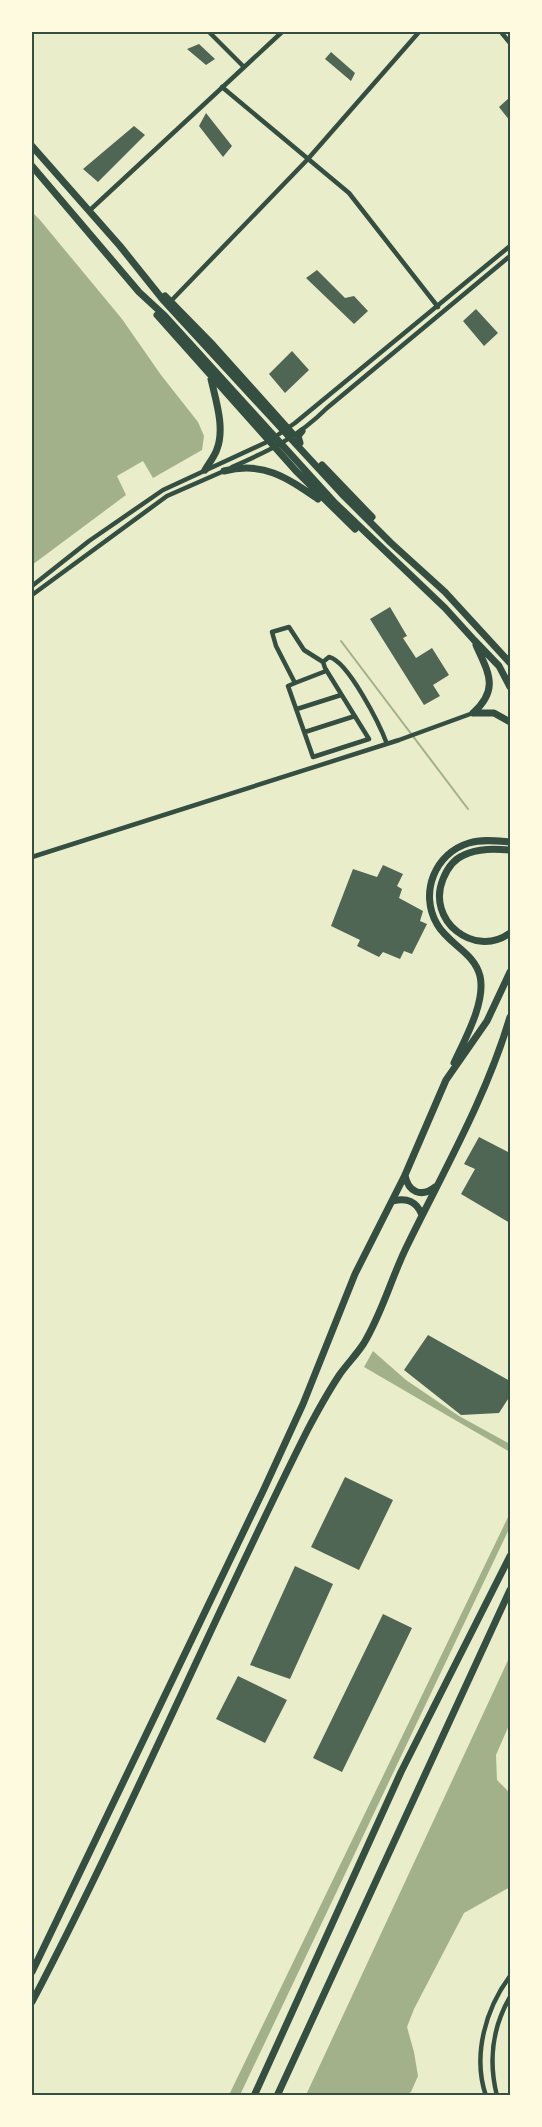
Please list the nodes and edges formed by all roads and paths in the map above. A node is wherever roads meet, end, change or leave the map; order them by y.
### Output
1 (209, 32) edge
2 (282, 32) edge
3 (419, 32) edge
4 (501, 32) edge
5 (510, 44) edge
6 (244, 67) junction
7 (222, 87) junction
8 (32, 146) edge
9 (307, 160) junction
10 (32, 166) edge
11 (88, 212) junction
12 (510, 246) edge
13 (510, 256) edge
14 (149, 283) junction
15 (139, 292) junction
16 (171, 301) junction
17 (438, 307) junction
18 (211, 377) junction
19 (295, 423) joint
20 (285, 425) junction
21 (298, 434) junction
22 (269, 441) junction
23 (275, 448) junction
24 (205, 470) junction
25 (224, 471) junction
26 (332, 509) junction
27 (32, 586) edge
28 (438, 586) junction
29 (429, 594) junction
30 (32, 595) edge
31 (474, 640) junction
32 (323, 662) junction
33 (510, 663) edge
34 (326, 671) junction
35 (295, 683) junction
36 (510, 687) edge
37 (341, 695) junction
38 (297, 710) junction
39 (473, 713) junction
40 (355, 716) junction
41 (510, 722) edge
42 (305, 732) junction
43 (387, 744) junction
44 (510, 842) edge
45 (510, 850) edge
46 (32, 857) edge
47 (510, 933) edge
48 (510, 972) edge
49 (510, 1017) edge
50 (446, 1080) junction
51 (405, 1175) junction
52 (435, 1186) junction
53 (393, 1201) junction
54 (422, 1215) junction
55 (510, 1556) edge
56 (510, 1590) edge
57 (32, 1972) edge
58 (510, 1976) edge
59 (510, 1996) edge
60 (32, 2002) edge
61 (255, 2096) edge
62 (277, 2096) edge
63 (486, 2096) edge
64 (497, 2096) edge

1 - 6 street
2 - 6 street
3 - 9 street
4 - 5 street
6 - 7 street
7 - 9 street
7 - 11 street
8 - 11 main road
9 - 16 street
9 - 17 street
10 - 15 main road
11 - 14 main road
12 - 17 street
13 - 21 street
14 - 16 main road
14 - 28 main road
15 - 18 main road
15 - 29 main road
16 - 20 main road
17 - 19 street
18 - 22 main road
18 - 24 main road
19 - 20 main road
20 - 21 main road
20 - 22 street
21 - 23 street
21 - 28 main road
22 - 23 main road
22 - 24 street
23 - 25 street
23 - 26 main road
24 - 27 street
25 - 26 main road
25 - 30 street
26 - 29 main road
28 - 33 main road
29 - 31 main road
31 - 36 main road
31 - 39 main road
32 - 34 street
32 - 35 street
32 - 43 street
34 - 35 street
34 - 37 street
35 - 38 street
37 - 38 street
37 - 40 street
38 - 42 street
39 - 41 main road
39 - 43 street
40 - 42 street
40 - 42 street
43 - 46 street
44 - 50 main road
45 - 47 main road
48 - 50 main road
49 - 52 main road
50 - 51 main road
51 - 52 main road
51 - 53 main road
52 - 54 main road
53 - 54 main road
53 - 57 main road
54 - 60 main road
55 - 61 main road
56 - 62 main road
58 - 63 street
59 - 64 street

